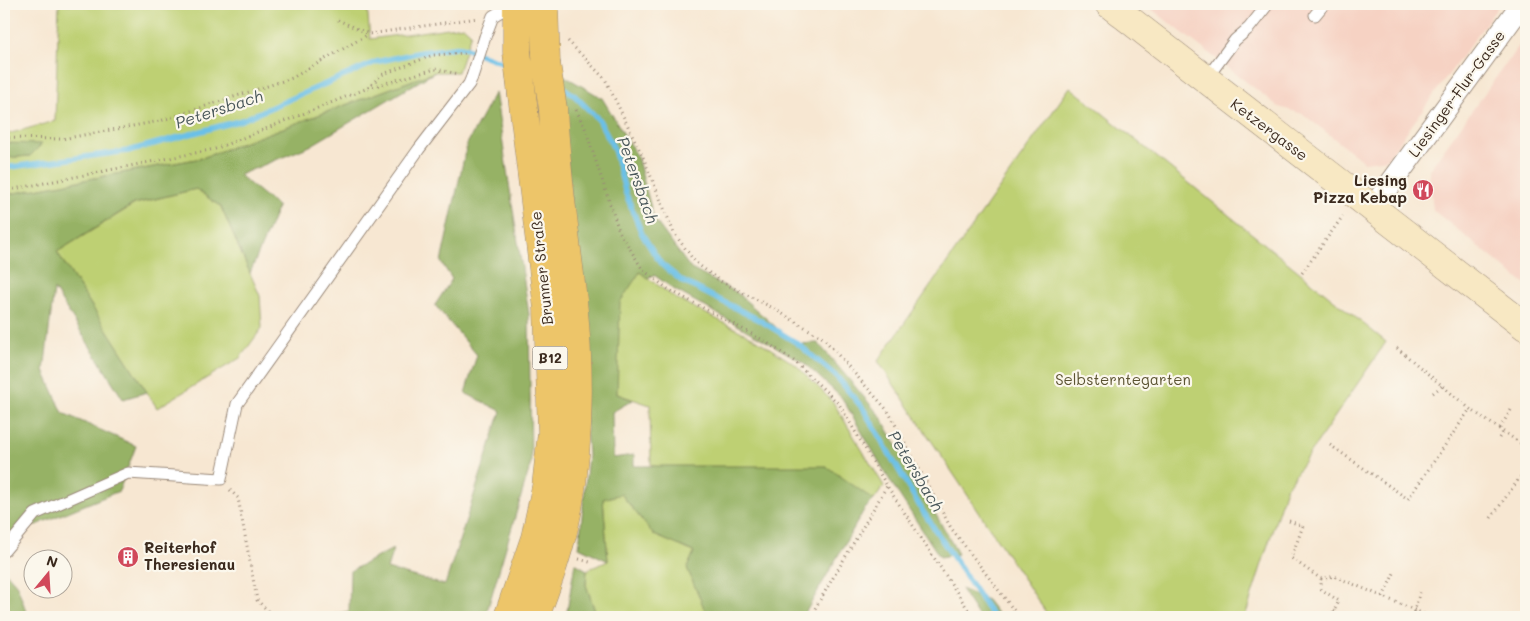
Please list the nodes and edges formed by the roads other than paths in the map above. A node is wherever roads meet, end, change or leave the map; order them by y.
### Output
1 (1109, 4) edge
2 (1268, 4) edge
3 (1324, 4) edge
4 (1522, 4) edge
5 (508, 8) edge
6 (544, 10) edge
7 (1316, 14) dead end
8 (1205, 80) junction
9 (1373, 208) junction
10 (1526, 327) edge
11 (4, 551) edge
12 (508, 617) edge
13 (536, 617) edge

1 - 8 main road, Ketzergasse
2 - 8 lane
3 - 7 lane
4 - 9 street, Liesinger-Flur-Gasse
5 - 11 lane, bridge
5 - 12 main road, Brunner Straße / B12, bridge
6 - 13 main road, Brunner Straße / B12, bridge
8 - 9 main road, Ketzergasse
9 - 10 main road, Ketzergasse

